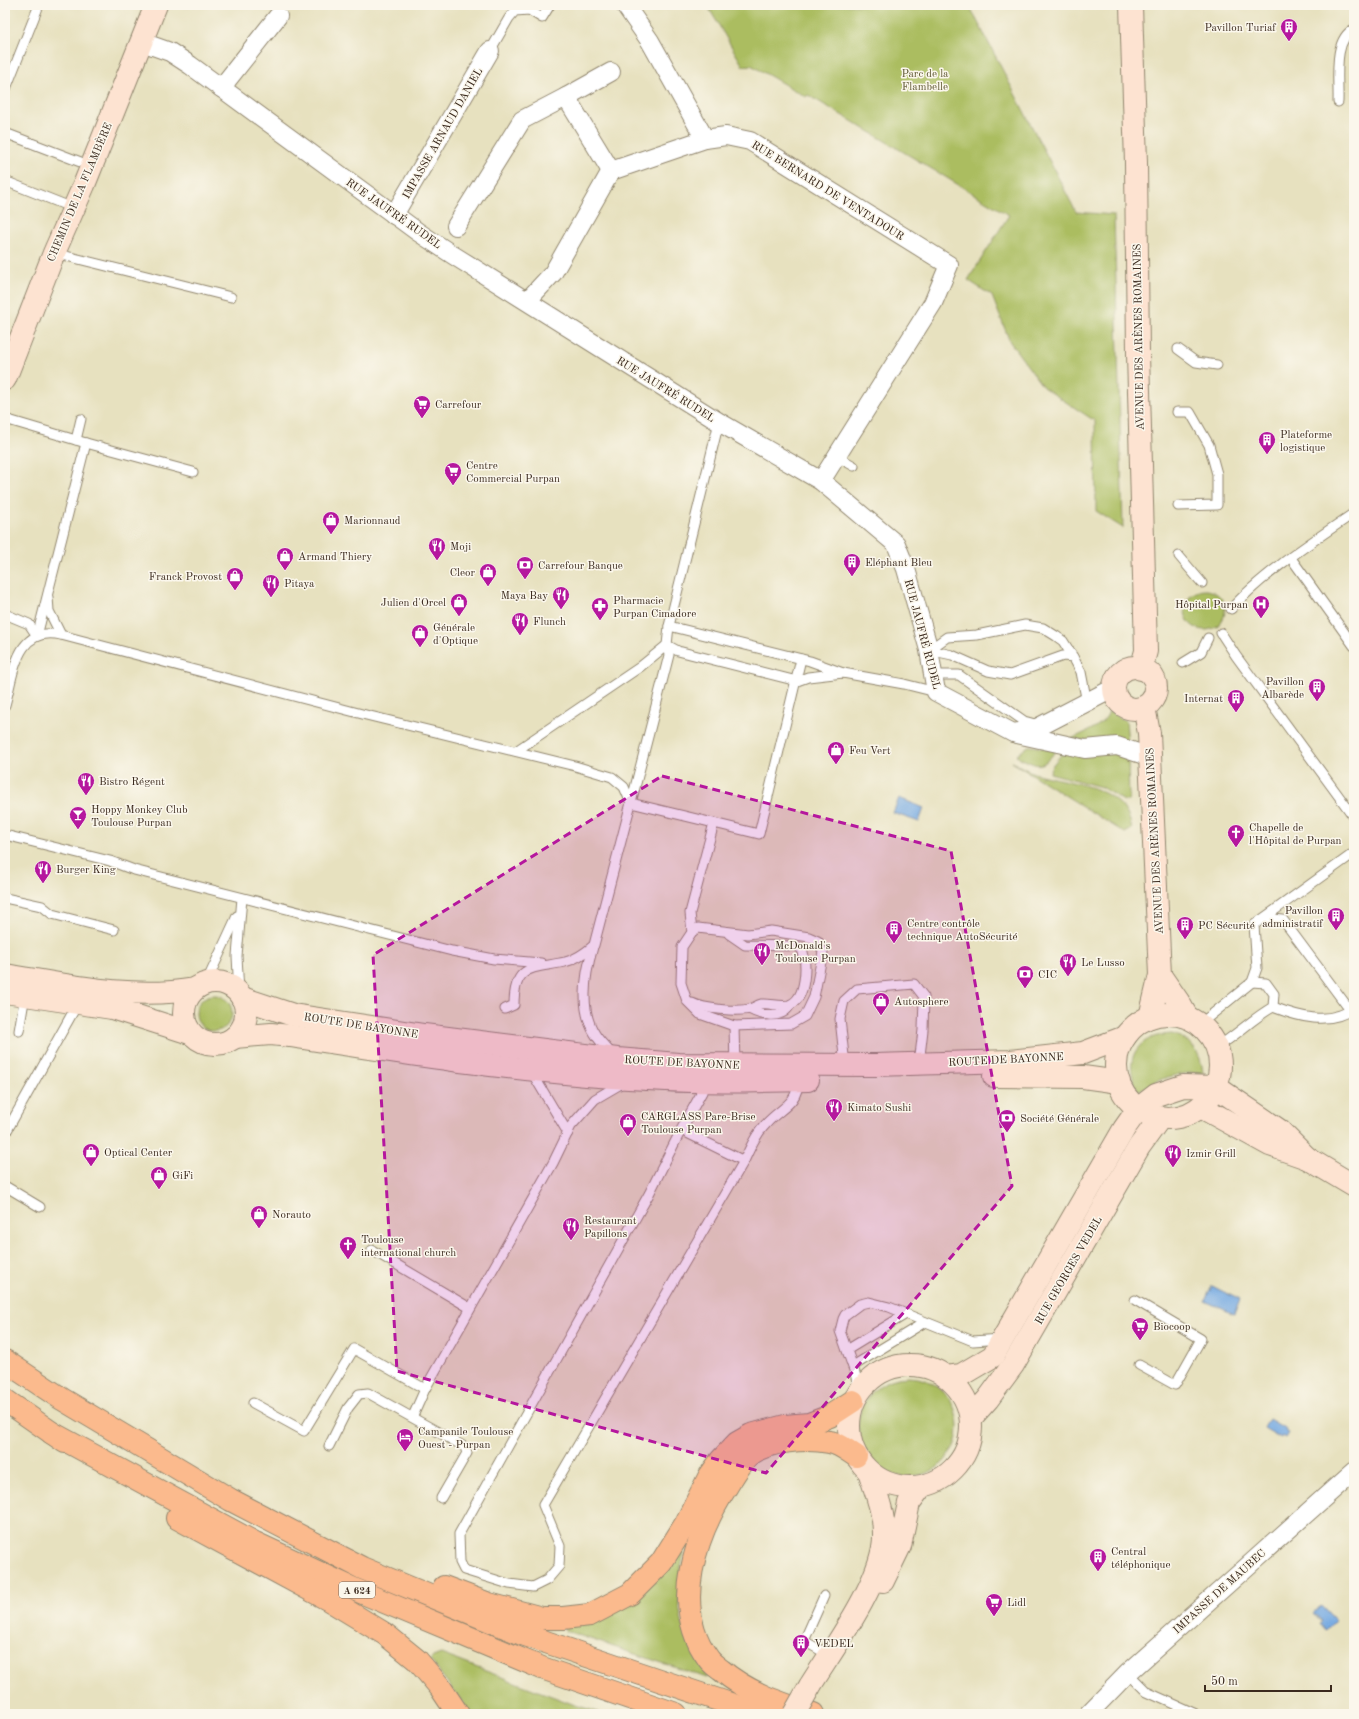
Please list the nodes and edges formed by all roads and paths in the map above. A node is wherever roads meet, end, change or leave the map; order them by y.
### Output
1 (39, 5) edge
2 (156, 5) edge
3 (550, 5) edge
4 (625, 5) edge
5 (1131, 5) edge
6 (281, 12) dead end
7 (1354, 29) edge
8 (142, 42) junction
9 (490, 51) joint
10 (611, 72) dead end
11 (221, 88) junction
12 (5, 91) edge
13 (566, 97) junction
14 (1338, 102) dead end
15 (5, 134) edge
16 (704, 139) junction
17 (91, 166) junction
18 (611, 171) junction
19 (5, 181) edge
20 (73, 208) junction
21 (394, 215) junction
22 (456, 226) dead end
23 (54, 252) junction
24 (231, 297) dead end
25 (527, 300) junction
26 (1178, 349) dead end
27 (1217, 365) dead end
28 (5, 379) edge
29 (1177, 412) dead end
30 (81, 418) dead end
31 (5, 419) edge
32 (719, 422) junction
33 (76, 440) junction
34 (86, 443) junction
35 (836, 456) junction
36 (854, 466) dead end
37 (193, 472) dead end
38 (821, 481) junction
39 (1178, 506) dead end
40 (1353, 517) edge
41 (1179, 556) dead end
42 (1291, 558) junction
43 (1202, 583) dead end
44 (48, 597) junction
45 (1231, 609) dead end
46 (5, 614) edge
47 (669, 626) junction
48 (1221, 633) dead end
49 (61, 635) junction
50 (37, 636) junction
51 (1208, 638) dead end
52 (667, 645) junction
53 (1354, 646) edge
54 (929, 650) junction
55 (1073, 657) junction
56 (801, 659) junction
57 (1183, 663) dead end
58 (1141, 669) junction
59 (843, 673) junction
60 (797, 681) junction
61 (935, 683) junction
62 (1114, 688) junction
63 (1087, 703) junction
64 (5, 705) edge
65 (1144, 707) junction
66 (1048, 723) junction
67 (1013, 733) junction
68 (516, 751) junction
69 (1150, 758) junction
70 (631, 803) junction
71 (1354, 817) edge
72 (714, 823) junction
73 (5, 835) edge
74 (1354, 853) edge
75 (5, 898) edge
76 (242, 898) junction
77 (240, 910) junction
78 (1265, 918) junction
79 (114, 930) dead end
80 (692, 932) junction
81 (728, 933) junction
82 (594, 945) junction
83 (556, 964) junction
84 (5, 975) edge
85 (1160, 975) junction
86 (1252, 982) junction
87 (201, 986) junction
88 (15, 993) edge
89 (240, 996) junction
90 (687, 1001) junction
91 (78, 1003) junction
92 (1273, 1007) junction
93 (506, 1008) dead end
94 (1352, 1009) edge
95 (1150, 1018) junction
96 (1193, 1021) junction
97 (734, 1026) junction
98 (19, 1031) dead end
99 (190, 1032) junction
100 (235, 1037) junction
101 (1125, 1037) junction
102 (1217, 1047) junction
103 (617, 1059) junction
104 (919, 1064) junction
105 (845, 1066) junction
106 (530, 1070) junction
107 (735, 1073) junction
108 (631, 1079) junction
109 (798, 1080) junction
110 (703, 1082) junction
111 (1119, 1082) junction
112 (1216, 1088) junction
113 (1201, 1107) junction
114 (1138, 1109) junction
115 (1160, 1118) junction
116 (681, 1130) junction
117 (568, 1133) junction
118 (5, 1134) edge
119 (1307, 1158) junction
120 (744, 1161) junction
121 (5, 1186) edge
122 (1354, 1186) edge
123 (40, 1207) dead end
124 (372, 1250) dead end
125 (1135, 1300) dead end
126 (470, 1308) junction
127 (906, 1314) junction
128 (926, 1322) junction
129 (1002, 1339) junction
130 (847, 1350) junction
131 (5, 1361) edge
132 (1139, 1364) dead end
133 (947, 1376) junction
134 (855, 1383) junction
135 (425, 1389) junction
136 (5, 1400) edge
137 (253, 1403) dead end
138 (413, 1416) junction
139 (972, 1418) junction
140 (52, 1433) junction
141 (329, 1446) dead end
142 (856, 1456) junction
143 (1354, 1471) edge
144 (870, 1474) junction
145 (921, 1487) junction
146 (441, 1498) dead end
147 (362, 1568) junction
148 (824, 1596) dead end
149 (829, 1655) junction
150 (1128, 1673) junction
151 (815, 1688) junction
152 (458, 1714) edge
153 (676, 1714) edge
154 (760, 1714) edge
155 (794, 1714) edge
156 (806, 1714) edge
157 (813, 1714) edge
158 (1088, 1714) edge
159 (1196, 1714) edge

1 - 12 lane
2 - 8 main road, CHEMIN DE LA FLAMBÈRE
3 - 9 lane
4 - 16 street
5 - 58 main road, AVENUE DES ARÈNES ROMAINES
6 - 11 street
7 - 14 lane
8 - 11 street, RUE JAUFRÉ RUDEL
8 - 17 main road, CHEMIN DE LA FLAMBÈRE
9 - 21 street, IMPASSE ARNAUD DANIEL
10 - 13 street
11 - 21 street, RUE JAUFRÉ RUDEL
13 - 18 street
13 - 22 street
15 - 17 lane
16 - 18 street, RUE BERNARD DE VENTADOUR
16 - 35 street, RUE BERNARD DE VENTADOUR
17 - 20 main road, CHEMIN DE LA FLAMBÈRE
18 - 25 street
19 - 20 lane
20 - 23 main road, CHEMIN DE LA FLAMBÈRE
21 - 25 street, RUE JAUFRÉ RUDEL
23 - 24 lane
23 - 28 main road, CHEMIN DE LA FLAMBÈRE
25 - 32 street, RUE JAUFRÉ RUDEL
26 - 27 lane
29 - 39 lane
30 - 33 lane
31 - 33 lane
32 - 38 street, RUE JAUFRÉ RUDEL
32 - 47 lane
33 - 34 lane
34 - 37 lane
34 - 44 lane
35 - 36 lane
35 - 38 street, RUE BERNARD DE VENTADOUR
38 - 54 street, RUE JAUFRÉ RUDEL
40 - 42 lane
41 - 43 lane
42 - 45 lane
42 - 53 lane
44 - 49 lane
44 - 50 lane
46 - 50 lane
47 - 52 lane
47 - 56 lane
48 - 71 lane
49 - 50 lane
49 - 68 lane
50 - 64 lane
51 - 57 lane
52 - 60 lane
52 - 68 lane
52 - 70 lane
54 - 55 lane
54 - 55 lane
54 - 61 street, RUE JAUFRÉ RUDEL
55 - 63 lane
56 - 59 lane
56 - 60 lane
58 - 62 main road
58 - 65 main road
59 - 60 lane
59 - 61 lane
60 - 72 lane
61 - 66 lane
61 - 67 street, RUE JAUFRÉ RUDEL
62 - 63 street
62 - 65 main road
63 - 66 street
65 - 69 main road, AVENUE DES ARÈNES ROMAINES
66 - 67 street
67 - 69 street, RUE JAUFRÉ RUDEL
68 - 70 lane
69 - 85 main road, AVENUE DES ARÈNES ROMAINES
70 - 72 lane
70 - 82 lane
72 - 80 lane
73 - 76 lane
74 - 78 lane
75 - 79 lane
76 - 77 lane
76 - 83 lane
77 - 87 lane
77 - 89 lane
78 - 86 lane
78 - 94 lane
80 - 81 lane
80 - 90 lane
81 - 90 lane
81 - 97 lane
82 - 83 lane
82 - 103 lane
83 - 93 lane
84 - 87 main road, ROUTE DE BAYONNE
85 - 95 main road, AVENUE DES ARÈNES ROMAINES
85 - 96 main road
86 - 92 lane
86 - 96 lane
87 - 89 main road, ROUTE DE BAYONNE
87 - 99 main road
88 - 91 main road, ROUTE DE BAYONNE
88 - 98 lane
89 - 100 main road
89 - 103 main road, ROUTE DE BAYONNE
90 - 97 lane
91 - 99 main road, ROUTE DE BAYONNE
91 - 118 lane
92 - 94 lane
92 - 102 lane
95 - 96 main road
95 - 101 main road
96 - 102 main road
97 - 107 lane
99 - 100 main road, ROUTE DE BAYONNE
100 - 106 main road, ROUTE DE BAYONNE
101 - 104 main road, ROUTE DE BAYONNE
101 - 111 main road
102 - 112 main road
103 - 107 main road, ROUTE DE BAYONNE
104 - 105 main road, ROUTE DE BAYONNE
104 - 105 lane
105 - 107 main road, ROUTE DE BAYONNE
106 - 108 main road, ROUTE DE BAYONNE
106 - 117 lane
107 - 109 main road, ROUTE DE BAYONNE
107 - 110 main road, ROUTE DE BAYONNE
108 - 110 main road, ROUTE DE BAYONNE
108 - 117 lane
109 - 111 main road, ROUTE DE BAYONNE
109 - 120 lane
110 - 116 lane
111 - 114 main road
112 - 113 main road
112 - 114 main road, RUE GEORGES VEDEL
112 - 119 main road
113 - 115 main road
113 - 119 main road
114 - 115 main road
114 - 129 main road, RUE GEORGES VEDEL
115 - 139 main road, RUE GEORGES VEDEL
116 - 120 lane
116 - 120 lane
117 - 126 lane
119 - 122 main road
121 - 123 lane
124 - 126 lane
125 - 132 lane
126 - 135 lane
127 - 128 lane
127 - 130 lane
127 - 130 lane
128 - 129 lane
128 - 134 lane
129 - 133 main road, RUE GEORGES VEDEL
130 - 134 lane
131 - 147 highway, A 624
133 - 134 main road
133 - 139 main road
134 - 142 main road
134 - 147 highway
135 - 137 lane
135 - 138 lane
136 - 140 highway, A 624
138 - 141 lane
138 - 146 lane
139 - 145 main road
140 - 152 highway
140 - 153 highway, A 624
142 - 144 main road
142 - 157 highway
143 - 150 street, IMPASSE DE MAUBEC
144 - 145 main road
144 - 149 main road
145 - 151 main road
147 - 154 highway, A 624
148 - 149 lane
149 - 151 main road
150 - 158 street, IMPASSE DE MAUBEC
150 - 159 lane
151 - 155 main road, bridge
151 - 156 main road

